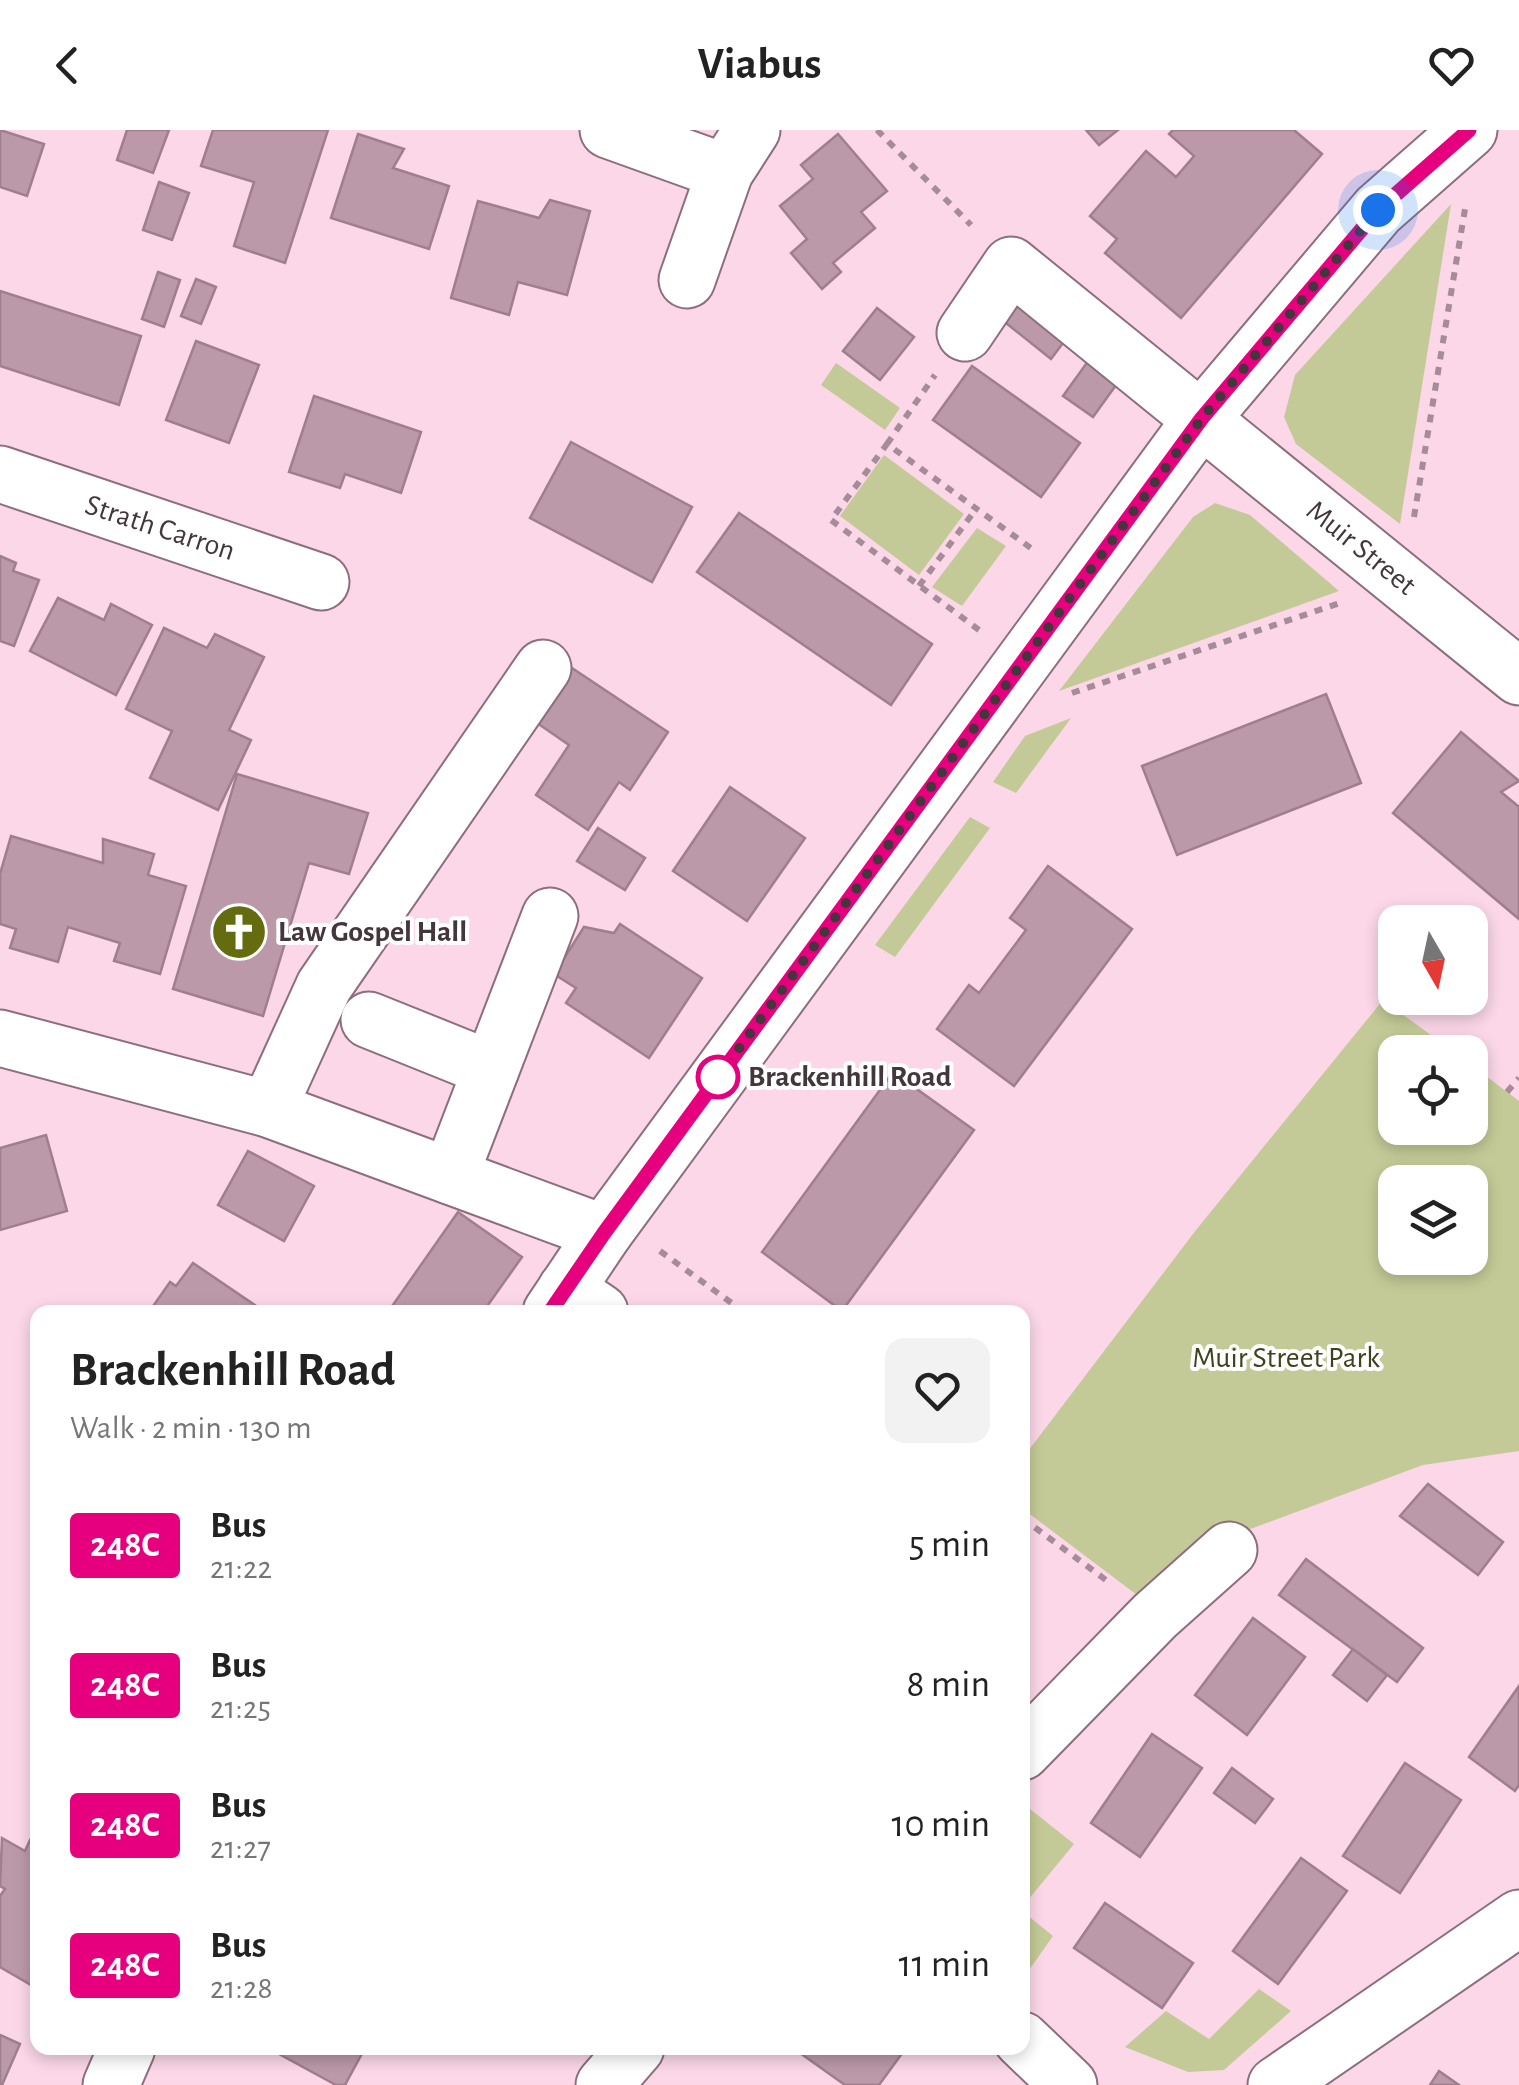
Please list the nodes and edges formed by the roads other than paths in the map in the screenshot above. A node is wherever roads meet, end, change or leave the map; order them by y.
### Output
1 (608, 130) edge
2 (1469, 130) edge
3 (738, 151) edge
4 (688, 280) dead end
5 (965, 332) road end
6 (1202, 418) junction
7 (0, 474) edge
8 (321, 582) dead end
9 (543, 668) dead end
10 (1519, 677) edge
11 (550, 916) dead end
12 (370, 1020) dead end
13 (0, 1038) edge
14 (491, 1069) junction
15 (268, 1109) junction
16 (450, 1176) junction
17 (609, 1225) junction
18 (572, 1305) edge
19 (1228, 1550) dead end
20 (1030, 1744) edge
21 (1518, 1921) edge
22 (1030, 2048) edge
23 (124, 2055) edge
24 (630, 2055) edge
25 (111, 2085) edge
26 (604, 2085) edge
27 (1069, 2085) edge
28 (1276, 2085) edge

1 - 3 street
2 - 6 street
3 - 4 street
5 - 6 street, Muir Street
6 - 10 street, Muir Street
6 - 17 street
7 - 8 street, Strath Carron
9 - 15 street
11 - 14 street
12 - 14 street
13 - 15 street
14 - 16 street
15 - 16 street
16 - 17 street
17 - 18 street
19 - 20 street
21 - 28 street
22 - 27 street
23 - 25 street
24 - 26 street

